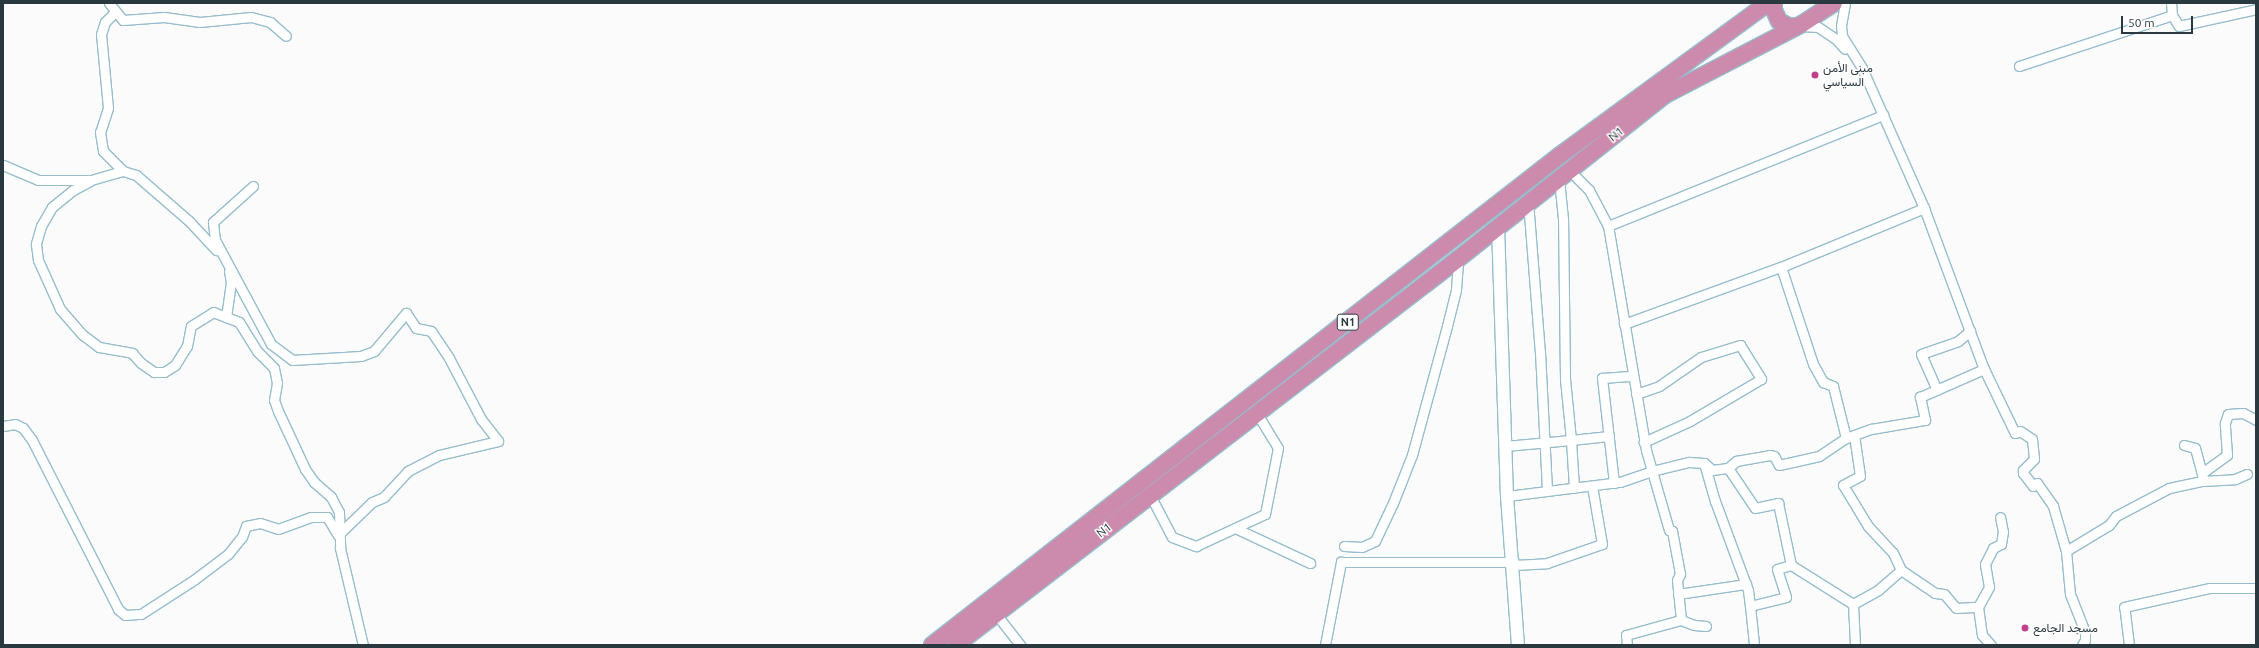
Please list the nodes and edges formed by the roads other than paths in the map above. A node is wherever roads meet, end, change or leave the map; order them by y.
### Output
1 (110, 3) edge
2 (1768, 3) edge
3 (1774, 3) edge
4 (1834, 3) edge
5 (1845, 3) edge
6 (2171, 3) edge
7 (2256, 9) edge
8 (115, 12) junction
9 (2172, 15) junction
10 (1797, 26) junction
11 (286, 36) dead end
12 (2019, 66) dead end
13 (1862, 68) junction
14 (1883, 115) junction
15 (3, 165) edge
16 (123, 171) junction
17 (1565, 175) junction
18 (91, 180) junction
19 (253, 186) dead end
20 (1528, 201) junction
21 (1924, 208) junction
22 (1498, 226) junction
23 (1608, 226) junction
24 (1458, 259) junction
25 (228, 266) junction
26 (1781, 267) junction
27 (226, 317) junction
28 (1624, 324) junction
29 (1970, 331) junction
30 (1984, 369) junction
31 (1633, 376) junction
32 (1937, 390) junction
33 (1636, 394) junction
34 (1256, 412) junction
35 (2256, 420) edge
36 (3, 426) edge
37 (1608, 436) junction
38 (1850, 436) junction
39 (1570, 440) junction
40 (1544, 442) junction
41 (1644, 442) junction
42 (2184, 445) dead end
43 (1505, 446) junction
44 (1704, 463) junction
45 (1728, 468) junction
46 (1652, 471) junction
47 (2247, 474) dead end
48 (2203, 477) junction
49 (1614, 483) junction
50 (1592, 486) junction
51 (1574, 488) junction
52 (1547, 491) junction
53 (1150, 495) junction
54 (1507, 496) junction
55 (2000, 517) dead end
56 (1235, 528) junction
57 (338, 535) junction
58 (1344, 546) dead end
59 (2066, 551) junction
60 (1310, 563) dead end
61 (1514, 563) junction
62 (1791, 565) junction
63 (1901, 570) junction
64 (1746, 584) junction
65 (2256, 588) edge
66 (1678, 594) junction
67 (1853, 604) junction
68 (1750, 606) junction
69 (1978, 607) junction
70 (996, 614) junction
71 (1681, 620) junction
72 (1706, 626) dead end
73 (363, 645) edge
74 (932, 645) edge
75 (956, 645) edge
76 (1020, 645) edge
77 (1325, 645) edge
78 (1518, 645) edge
79 (1627, 645) edge
80 (1754, 645) edge
81 (1856, 645) edge
82 (1991, 645) edge
83 (2082, 645) edge
84 (2129, 645) edge

1 - 8 street
2 - 74 highway, N1
3 - 10 highway
4 - 10 highway, N1
5 - 13 street
6 - 9 street
7 - 9 street
8 - 11 street
8 - 16 street
9 - 12 street
10 - 13 street
10 - 17 highway, N1 / N1
13 - 14 street
14 - 21 street
14 - 23 street
15 - 18 street
16 - 18 street
16 - 25 street
17 - 20 highway, N1 / N1
17 - 23 street
17 - 39 street
18 - 27 street
19 - 25 street
20 - 22 highway, N1 / N1
20 - 40 street
21 - 26 street
21 - 29 street
22 - 24 highway, N1 / N1
22 - 43 street
23 - 28 street
24 - 34 highway, N1 / N1
24 - 58 street
25 - 27 street
25 - 57 street
26 - 28 street
26 - 38 street
27 - 57 street
28 - 31 street
29 - 30 street
29 - 32 street
30 - 32 street
30 - 59 street
31 - 33 street
31 - 37 street
32 - 38 street
33 - 41 street
33 - 41 street
34 - 53 highway, N1 / N1
34 - 56 street
35 - 48 street
36 - 57 street
37 - 39 street
37 - 49 street
38 - 45 street
38 - 63 street
39 - 40 street
39 - 51 street
40 - 43 street
40 - 52 street
41 - 46 street
42 - 48 street
43 - 54 street
44 - 45 street
44 - 46 street
44 - 64 street
45 - 62 street
46 - 49 street
46 - 66 street
47 - 48 street
48 - 59 street
49 - 50 street
50 - 51 street
50 - 61 street
51 - 52 street
52 - 54 street
53 - 56 street
53 - 70 highway, N1 / N1
54 - 61 street
55 - 69 street
56 - 60 street
57 - 73 street
59 - 83 street
61 - 77 street
61 - 78 street
62 - 67 street
62 - 68 street
63 - 67 street
63 - 69 street
64 - 66 street
64 - 68 street
65 - 84 street
66 - 71 street
67 - 81 street
68 - 80 street
69 - 82 street
70 - 75 highway, N1 / N1
70 - 76 street
71 - 72 street
71 - 79 street

